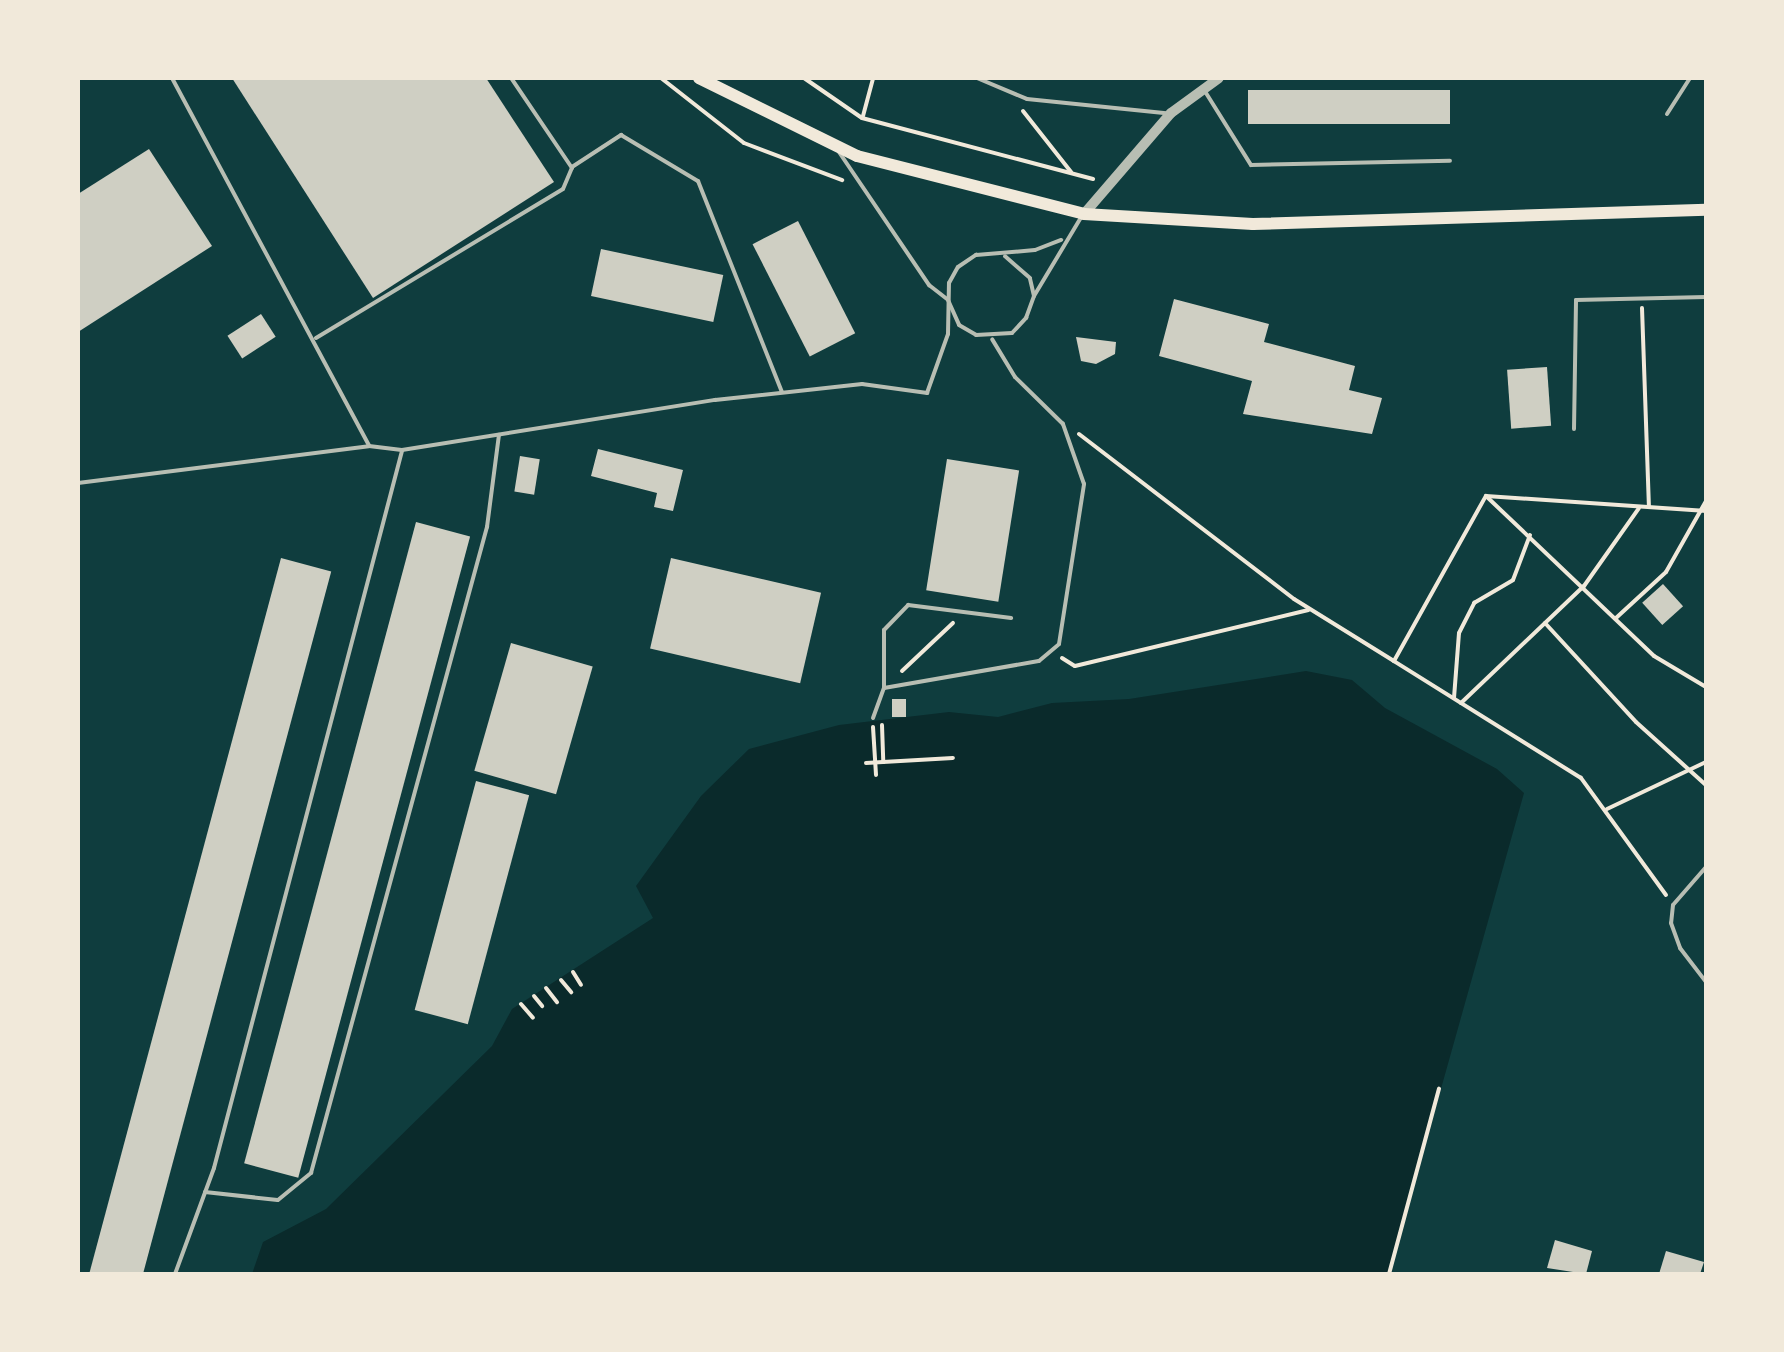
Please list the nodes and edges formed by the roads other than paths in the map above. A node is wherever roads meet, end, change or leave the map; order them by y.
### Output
1 (172, 78) edge
2 (511, 78) edge
3 (699, 78) edge
4 (977, 78) edge
5 (1218, 78) edge
6 (1241, 78) edge
7 (1333, 78) edge
8 (1690, 78) edge
9 (1203, 88) junction
10 (1171, 114) junction
11 (1667, 114) dead end
12 (832, 144) junction
13 (1450, 161) dead end
14 (572, 168) junction
15 (1706, 210) edge
16 (1084, 214) junction
17 (1062, 240) junction
18 (1001, 254) junction
19 (1034, 296) junction
20 (1706, 297) edge
21 (948, 300) junction
22 (316, 338) junction
23 (992, 339) junction
24 (782, 392) junction
25 (1574, 428) dead end
26 (498, 435) junction
27 (369, 446) junction
28 (402, 450) junction
29 (78, 482) edge
30 (1011, 618) dead end
31 (884, 688) junction
32 (873, 718) road end
33 (1706, 867) edge
34 (1706, 982) edge
35 (205, 1192) junction
36 (175, 1274) edge

1 - 22 lane
2 - 14 lane
3 - 12 main road
4 - 10 lane
5 - 9 street
6 - 7 lane
8 - 11 lane
9 - 10 street
9 - 13 lane
10 - 16 street
12 - 16 main road
12 - 21 lane
14 - 22 lane
14 - 24 lane
15 - 16 main road
16 - 17 lane
17 - 18 lane
17 - 19 lane
18 - 19 lane
18 - 21 lane
19 - 23 lane
20 - 25 lane
21 - 23 lane
21 - 24 lane
22 - 27 lane
23 - 31 lane
24 - 26 lane
26 - 28 lane
26 - 35 lane
27 - 28 lane
27 - 29 lane
28 - 35 lane
30 - 31 lane
31 - 32 lane
33 - 34 lane
35 - 36 lane

